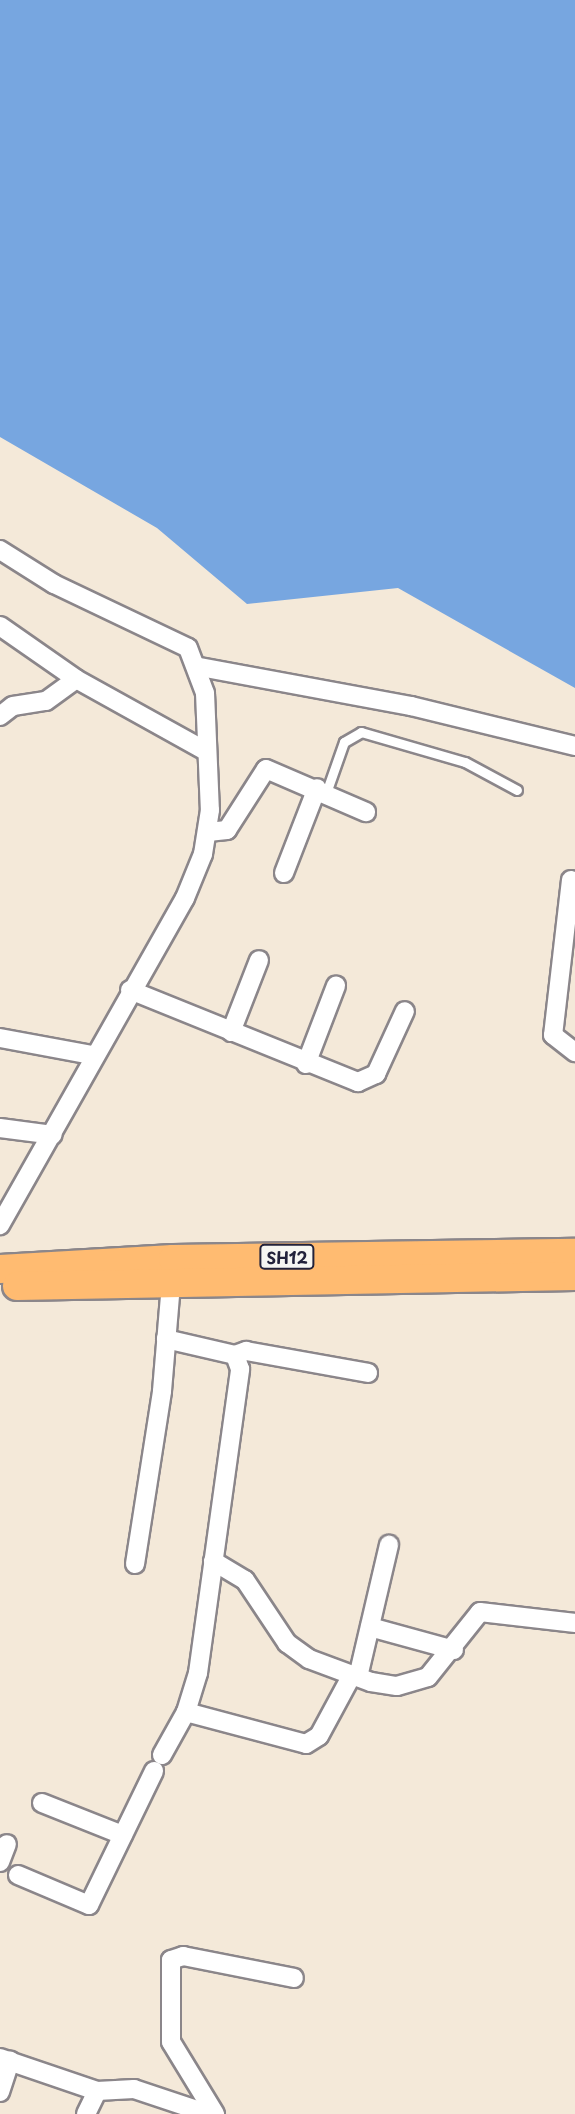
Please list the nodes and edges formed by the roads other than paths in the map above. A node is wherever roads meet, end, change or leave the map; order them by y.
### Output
1 (0, 550) edge
2 (0, 626) edge
3 (200, 667) junction
4 (76, 678) junction
5 (0, 716) edge
6 (575, 746) edge
7 (205, 750) junction
8 (322, 790) junction
9 (517, 790) dead end
10 (366, 812) dead end
11 (208, 832) junction
12 (285, 873) dead end
13 (572, 880) dead end
14 (259, 960) dead end
15 (336, 986) dead end
16 (130, 990) junction
17 (405, 1011) dead end
18 (231, 1032) junction
19 (0, 1038) edge
20 (575, 1052) edge
21 (92, 1055) junction
22 (306, 1064) junction
23 (0, 1128) edge
24 (53, 1135) junction
25 (0, 1225) edge
26 (575, 1253) edge
27 (0, 1269) edge
28 (575, 1276) edge
29 (171, 1283) junction
30 (0, 1287) edge
31 (166, 1339) junction
32 (235, 1355) junction
33 (368, 1373) dead end
34 (389, 1545) dead end
35 (213, 1560) junction
36 (135, 1564) dead end
37 (575, 1623) edge
38 (370, 1627) junction
39 (454, 1650) junction
40 (355, 1676) junction
41 (186, 1712) junction
42 (42, 1803) dead end
43 (123, 1835) junction
44 (7, 1844) dead end
45 (0, 1862) edge
46 (18, 1875) dead end
47 (294, 1978) dead end
48 (5, 2060) edge
49 (97, 2091) junction
50 (0, 2092) edge
51 (86, 2114) edge
52 (209, 2114) edge
53 (215, 2114) edge

1 - 3 street
2 - 4 street
3 - 6 street
3 - 7 street
4 - 5 street
4 - 7 street
7 - 11 street
8 - 9 lane
8 - 10 street
8 - 11 street
8 - 12 street
11 - 16 street
13 - 20 street
14 - 18 street
15 - 22 street
16 - 18 street
16 - 21 street
17 - 22 street
18 - 22 street
19 - 21 street
21 - 24 street
23 - 24 street
24 - 25 street
26 - 27 main road, SH12
28 - 29 main road
29 - 30 main road
29 - 31 street
31 - 32 street
31 - 36 street
32 - 33 street
32 - 35 street
34 - 38 street
35 - 40 street
35 - 41 street
37 - 39 street
38 - 39 street
38 - 40 street
39 - 40 street
40 - 41 street
41 - 43 street
42 - 43 street
43 - 46 street
44 - 45 street
47 - 53 street
48 - 49 street
48 - 50 street
49 - 51 street
49 - 52 street

